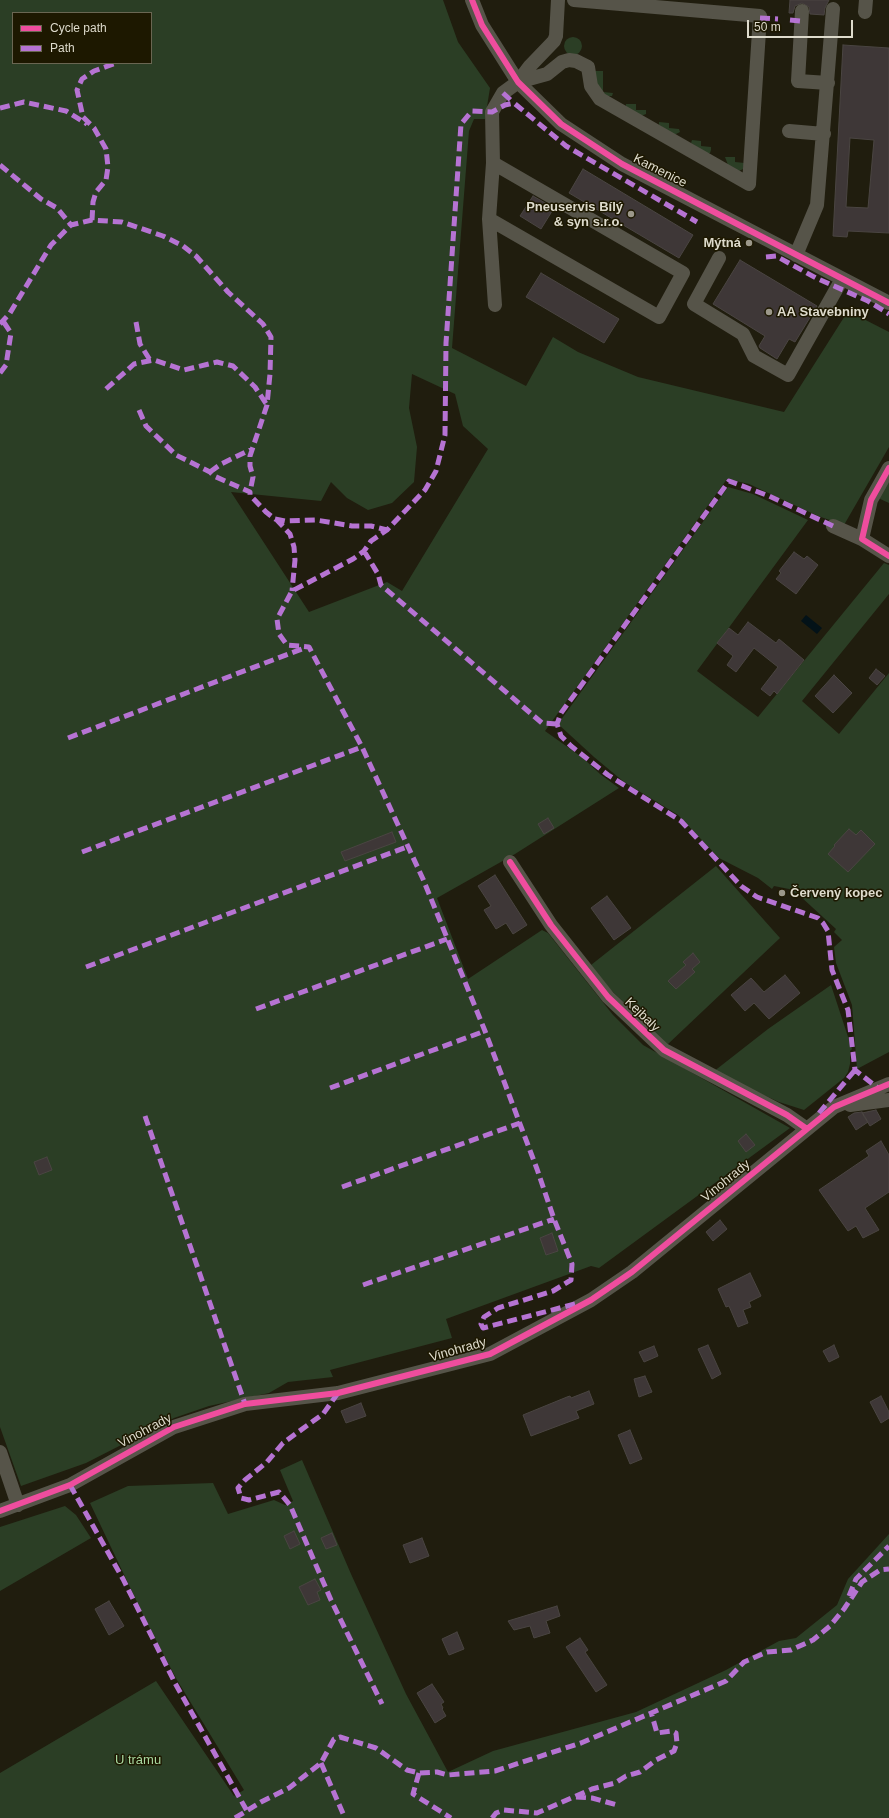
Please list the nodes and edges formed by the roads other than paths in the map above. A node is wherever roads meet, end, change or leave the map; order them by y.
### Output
1 (472, 0) edge
2 (558, 0) edge
3 (574, 0) edge
4 (834, 9) dead end
5 (802, 11) dead end
6 (518, 82) junction
7 (828, 83) junction
8 (789, 131) dead end
9 (824, 134) junction
10 (493, 163) junction
11 (490, 218) junction
12 (796, 255) junction
13 (719, 258) dead end
14 (842, 279) junction
15 (889, 303) edge
16 (495, 305) dead end
17 (889, 468) edge
18 (833, 526) dead end
19 (862, 539) junction
20 (889, 556) edge
21 (510, 862) dead end
22 (889, 1084) edge
23 (889, 1100) edge
24 (834, 1107) junction
25 (807, 1129) junction
26 (0, 1452) edge
27 (18, 1505) junction
28 (0, 1511) edge

1 - 6 street, Kamenice
2 - 6 street
3 - 6 street
4 - 7 street
5 - 7 street
6 - 10 street
6 - 12 street, Kamenice
7 - 9 street
8 - 9 street
9 - 12 street
10 - 11 street
10 - 11 street
11 - 16 street
12 - 14 street, Kamenice
13 - 14 street
14 - 15 street, Kamenice
17 - 19 street
18 - 19 street
19 - 20 street
21 - 25 street, Kejbaly
22 - 24 street, Vinohrady
23 - 24 street
24 - 25 street, Vinohrady
25 - 27 street, Vinohrady
26 - 27 street
27 - 28 street, Vinohrady

